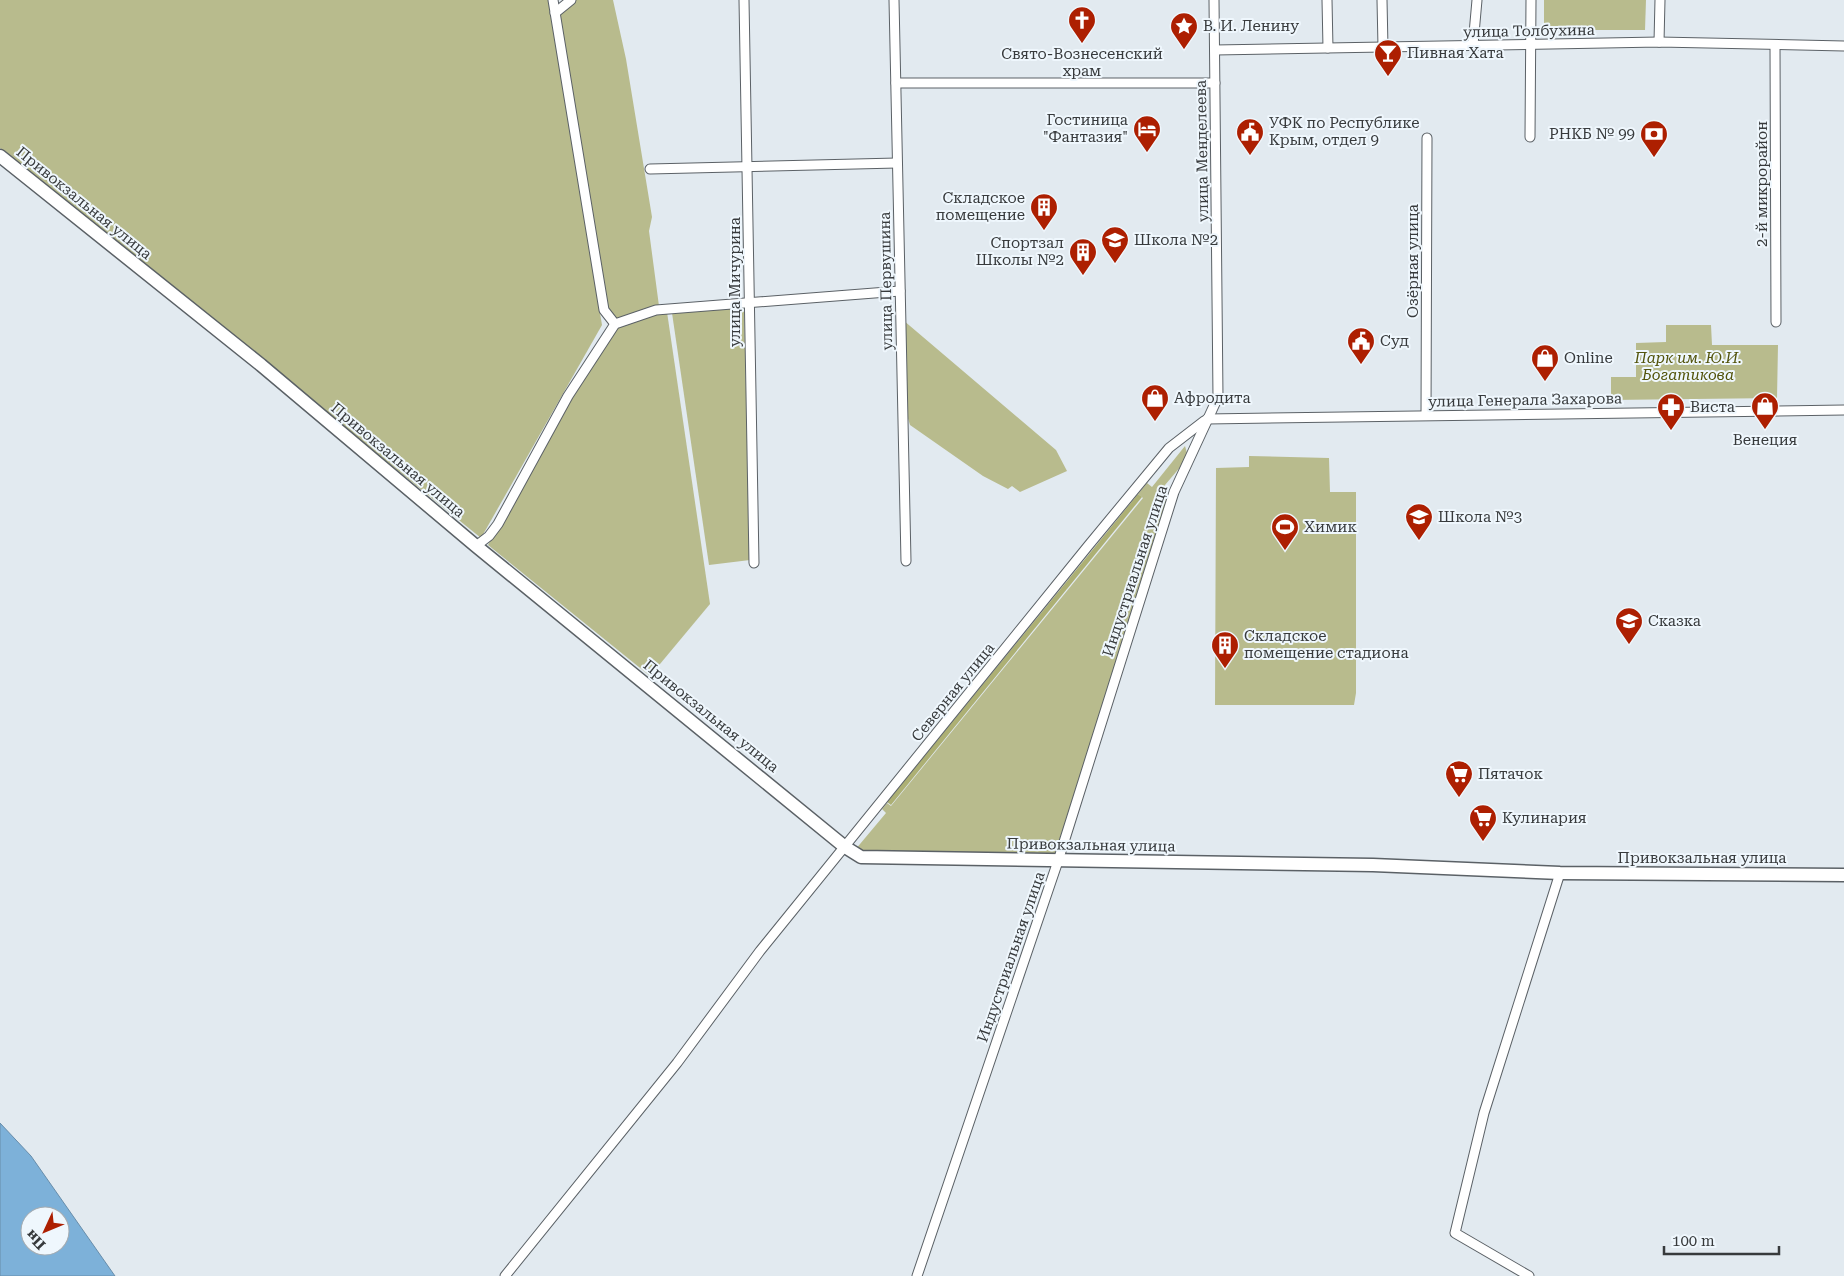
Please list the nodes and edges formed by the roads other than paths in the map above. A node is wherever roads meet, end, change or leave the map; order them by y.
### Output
1 (552, 0) edge
2 (571, 0) edge
3 (744, 0) edge
4 (894, 0) edge
5 (1214, 0) edge
6 (1326, 0) edge
7 (1382, 0) edge
8 (1477, 0) edge
9 (1531, 0) edge
10 (1660, 0) edge
11 (555, 13) junction
12 (1659, 42) junction
13 (1531, 44) junction
14 (1472, 46) junction
15 (1776, 46) junction
16 (1844, 46) edge
17 (1383, 47) junction
18 (1328, 48) junction
19 (1215, 50) junction
20 (896, 83) junction
21 (1215, 83) junction
22 (1530, 137) dead end
23 (1427, 138) dead end
24 (0, 156) edge
25 (897, 163) junction
26 (748, 167) junction
27 (650, 169) dead end
28 (900, 291) junction
29 (748, 304) junction
30 (1776, 322) dead end
31 (615, 324) junction
32 (1844, 410) edge
33 (1426, 415) junction
34 (1206, 419) junction
35 (476, 546) junction
36 (906, 561) dead end
37 (754, 564) dead end
38 (845, 847) junction
39 (1058, 861) junction
40 (1560, 874) junction
41 (1844, 876) edge
42 (505, 1276) edge
43 (917, 1276) edge
44 (1529, 1276) edge

1 - 11 street
2 - 11 street
3 - 26 street, улица Мичурина
4 - 20 street, улица Первушина
5 - 19 street, улица Менделеева
6 - 18 street
7 - 17 street
8 - 14 street
9 - 13 street
10 - 12 street
11 - 31 street
12 - 13 street, улица Толбухина
12 - 15 street, улица Толбухина
13 - 14 street, улица Толбухина
13 - 22 street
14 - 17 street, улица Толбухина
15 - 16 street, улица Толбухина
15 - 30 street, 2-й микрорайон
17 - 18 street, улица Толбухина
18 - 19 street, улица Толбухина
19 - 21 street, улица Менделеева
20 - 21 street
20 - 25 street, улица Первушина
21 - 34 street, улица Менделеева
23 - 33 street, Озёрная улица
24 - 35 main road, Привокзальная улица
25 - 26 street
25 - 28 street, улица Первушина
26 - 27 street
26 - 29 street, улица Мичурина
28 - 29 street
28 - 36 street, улица Первушина
29 - 31 street
29 - 37 street, улица Мичурина
31 - 35 street
32 - 33 street, улица Генерала Захарова
33 - 34 street, улица Генерала Захарова
34 - 38 street, Северная улица
34 - 39 street, Индустриальная улица
35 - 38 main road, Привокзальная улица
38 - 39 main road, Привокзальная улица
38 - 42 street, Северная улица
39 - 40 main road, Привокзальная улица
39 - 43 street, Индустриальная улица
40 - 41 main road, Привокзальная улица
40 - 44 street

